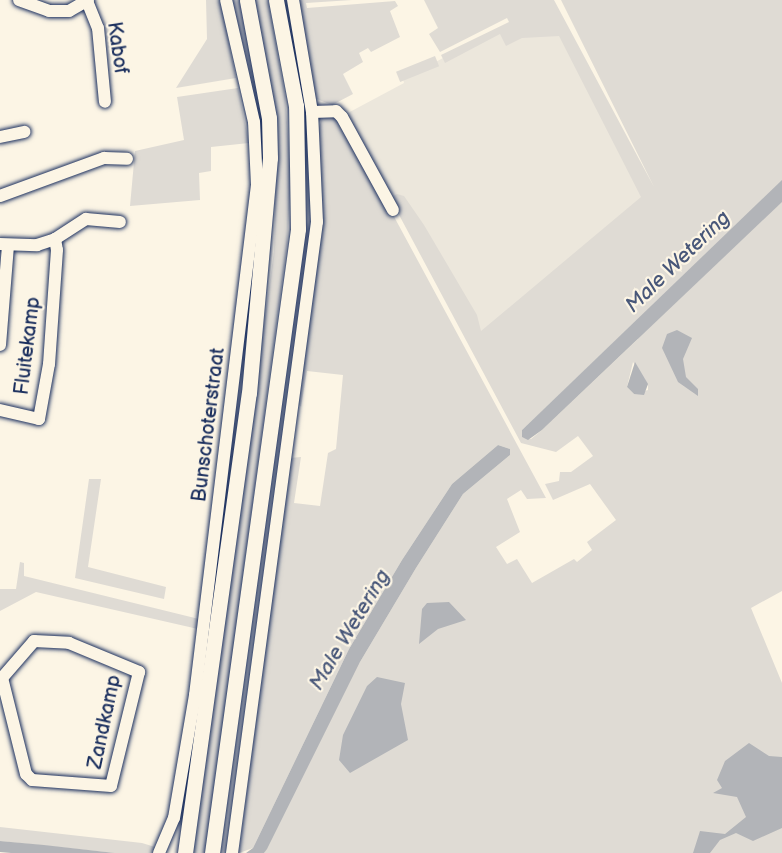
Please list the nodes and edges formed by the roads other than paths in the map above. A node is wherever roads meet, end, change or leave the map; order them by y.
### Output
1 (19, 0) edge
2 (226, 0) edge
3 (247, 0) edge
4 (276, 0) edge
5 (293, 0) edge
6 (88, 1) edge
7 (105, 102) dead end
8 (312, 112) junction
9 (24, 132) dead end
10 (0, 137) edge
11 (127, 159) dead end
12 (0, 196) edge
13 (393, 210) dead end
14 (120, 222) dead end
15 (55, 239) junction
16 (4, 244) edge
17 (0, 345) edge
18 (0, 410) edge
19 (1, 677) edge
20 (160, 852) edge
21 (185, 853) edge
22 (213, 853) edge
23 (232, 853) edge

1 - 6 street, Kabof
2 - 20 street, Bunschoterstraat
3 - 21 main road, Bunschoterstraat
4 - 22 main road
5 - 8 street
6 - 7 street, Kabof
8 - 13 street
8 - 23 street
9 - 10 street
11 - 12 street
14 - 15 street, Fluitekamp
15 - 16 street, Fluitekamp
15 - 18 street, Fluitekamp
16 - 17 street, Fluitekamp
19 - 19 street, Zandkamp

